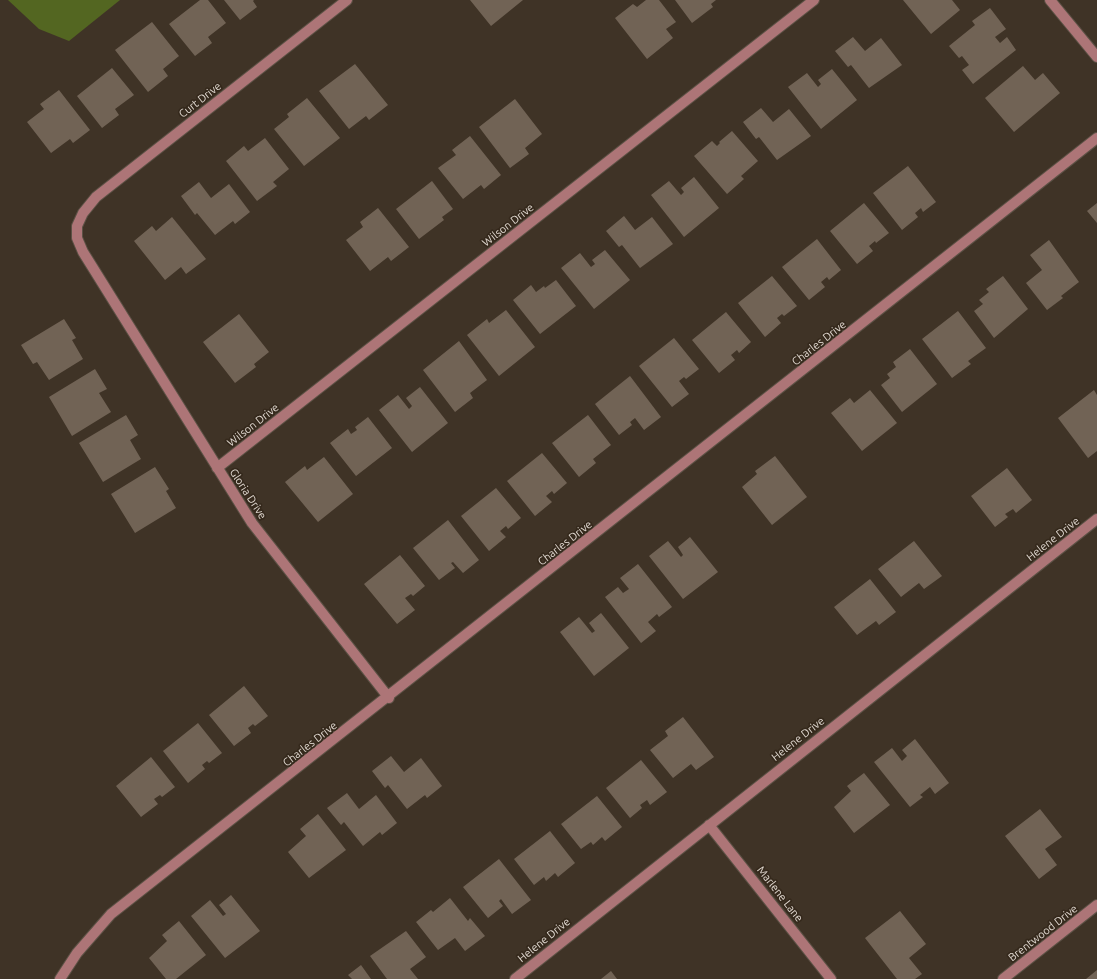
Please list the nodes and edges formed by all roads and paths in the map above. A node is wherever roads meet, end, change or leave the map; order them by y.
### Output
1 (346, 0) edge
2 (814, 0) edge
3 (1050, 0) edge
4 (1097, 57) edge
5 (1097, 138) edge
6 (77, 226) joint
7 (217, 468) junction
8 (1097, 519) edge
9 (389, 698) junction
10 (709, 825) junction
11 (1097, 905) edge
12 (60, 979) edge
13 (515, 979) edge
14 (831, 979) edge
15 (1003, 979) edge

1 - 6 street, Curt Drive
2 - 7 street, Wilson Drive
3 - 4 street
5 - 9 street, Charles Drive
6 - 7 street, Gloria Drive
7 - 9 street, Gloria Drive
8 - 10 street, Helene Drive
9 - 12 street, Charles Drive
10 - 13 street, Helene Drive
10 - 14 street, Marlene Lane
11 - 15 street, Brentwood Drive

